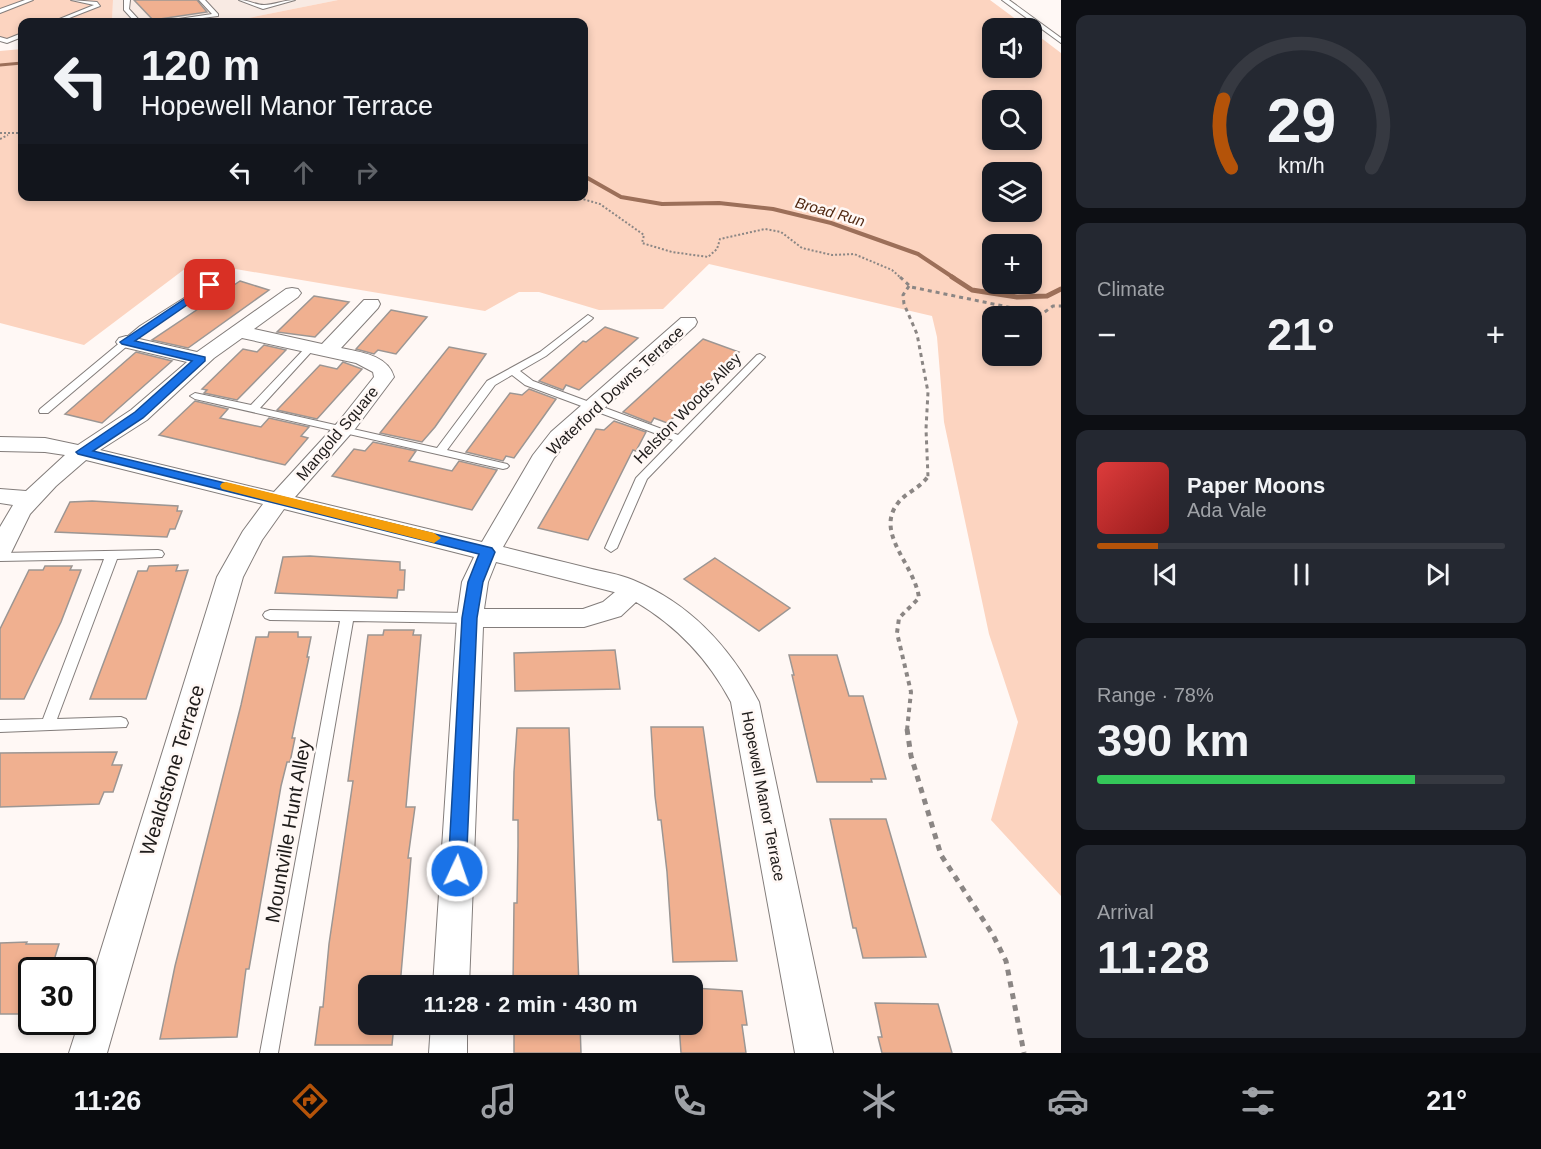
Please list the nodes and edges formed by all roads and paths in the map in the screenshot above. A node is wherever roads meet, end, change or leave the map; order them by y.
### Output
1 (30, 0) edge
2 (74, 0) edge
3 (127, 0) edge
4 (202, 0) edge
5 (242, 0) edge
6 (292, 0) edge
7 (1005, 0) edge
8 (0, 11) edge
9 (66, 18) edge
10 (134, 18) edge
11 (193, 18) edge
12 (18, 37) edge
13 (0, 39) edge
14 (1061, 41) edge
15 (0, 133) edge
16 (18, 133) edge
17 (8, 134) junction
18 (0, 139) edge
19 (588, 201) edge
20 (226, 274) dead end
21 (909, 286) junction
22 (292, 293) dead end
23 (371, 304) dead end
24 (1061, 306) edge
25 (588, 318) dead end
26 (688, 322) dead end
27 (239, 331) junction
28 (126, 342) junction
29 (319, 350) junction
30 (760, 357) dead end
31 (201, 359) junction
32 (513, 371) junction
33 (195, 396) dead end
34 (593, 407) junction
35 (253, 409) junction
36 (44, 411) dead end
37 (344, 429) junction
38 (680, 439) junction
39 (0, 444) edge
40 (440, 451) junction
41 (82, 452) junction
42 (503, 466) dead end
43 (0, 496) edge
44 (31, 499) junction
45 (281, 499) junction
46 (611, 548) dead end
47 (0, 551) edge
48 (488, 552) junction
49 (158, 554) dead end
50 (112, 555) junction
51 (0, 556) edge
52 (633, 590) junction
53 (270, 615) dead end
54 (347, 616) junction
55 (470, 618) junction
56 (121, 723) dead end
57 (48, 724) junction
58 (0, 726) edge
59 (452, 975) edge
60 (449, 1035) edge
61 (88, 1053) edge
62 (269, 1053) edge
63 (448, 1053) edge
64 (814, 1053) edge
65 (1024, 1053) edge

1 - 8 lane
2 - 9 lane
3 - 10 lane
4 - 11 lane
5 - 6 lane
7 - 14 lane
12 - 13 lane
15 - 17 path
16 - 17 path
17 - 18 path
19 - 21 path
20 - 28 lane
21 - 24 path
21 - 65 path
22 - 27 street
23 - 29 street
25 - 32 lane
26 - 34 street, Waterford Downs Terrace
27 - 29 street, Mangold Square
27 - 31 street
28 - 31 street
28 - 36 lane
29 - 35 lane
29 - 37 street, Mangold Square
30 - 38 lane, Helston Woods Alley
31 - 41 street
32 - 34 lane
32 - 40 lane
33 - 35 lane
34 - 38 lane
34 - 48 street, Waterford Downs Terrace
35 - 37 lane
37 - 40 lane
37 - 45 street, Mangold Square
38 - 46 lane, Helston Woods Alley
39 - 41 street, Hopewell Manor Terrace
40 - 42 lane
41 - 44 street
41 - 45 street, Hopewell Manor Terrace
43 - 44 street
44 - 47 street
45 - 48 street, Hopewell Manor Terrace
45 - 61 street, Wealdstone Terrace
48 - 52 street, Hopewell Manor Terrace
48 - 55 street, Waterford Downs Terrace
49 - 50 lane
50 - 51 lane
50 - 57 lane
52 - 55 street
52 - 64 street, Hopewell Manor Terrace
53 - 54 lane
54 - 55 lane
54 - 62 lane, Mountville Hunt Alley
55 - 59 street, Waterford Downs Terrace
56 - 57 lane
57 - 58 lane
60 - 63 street

